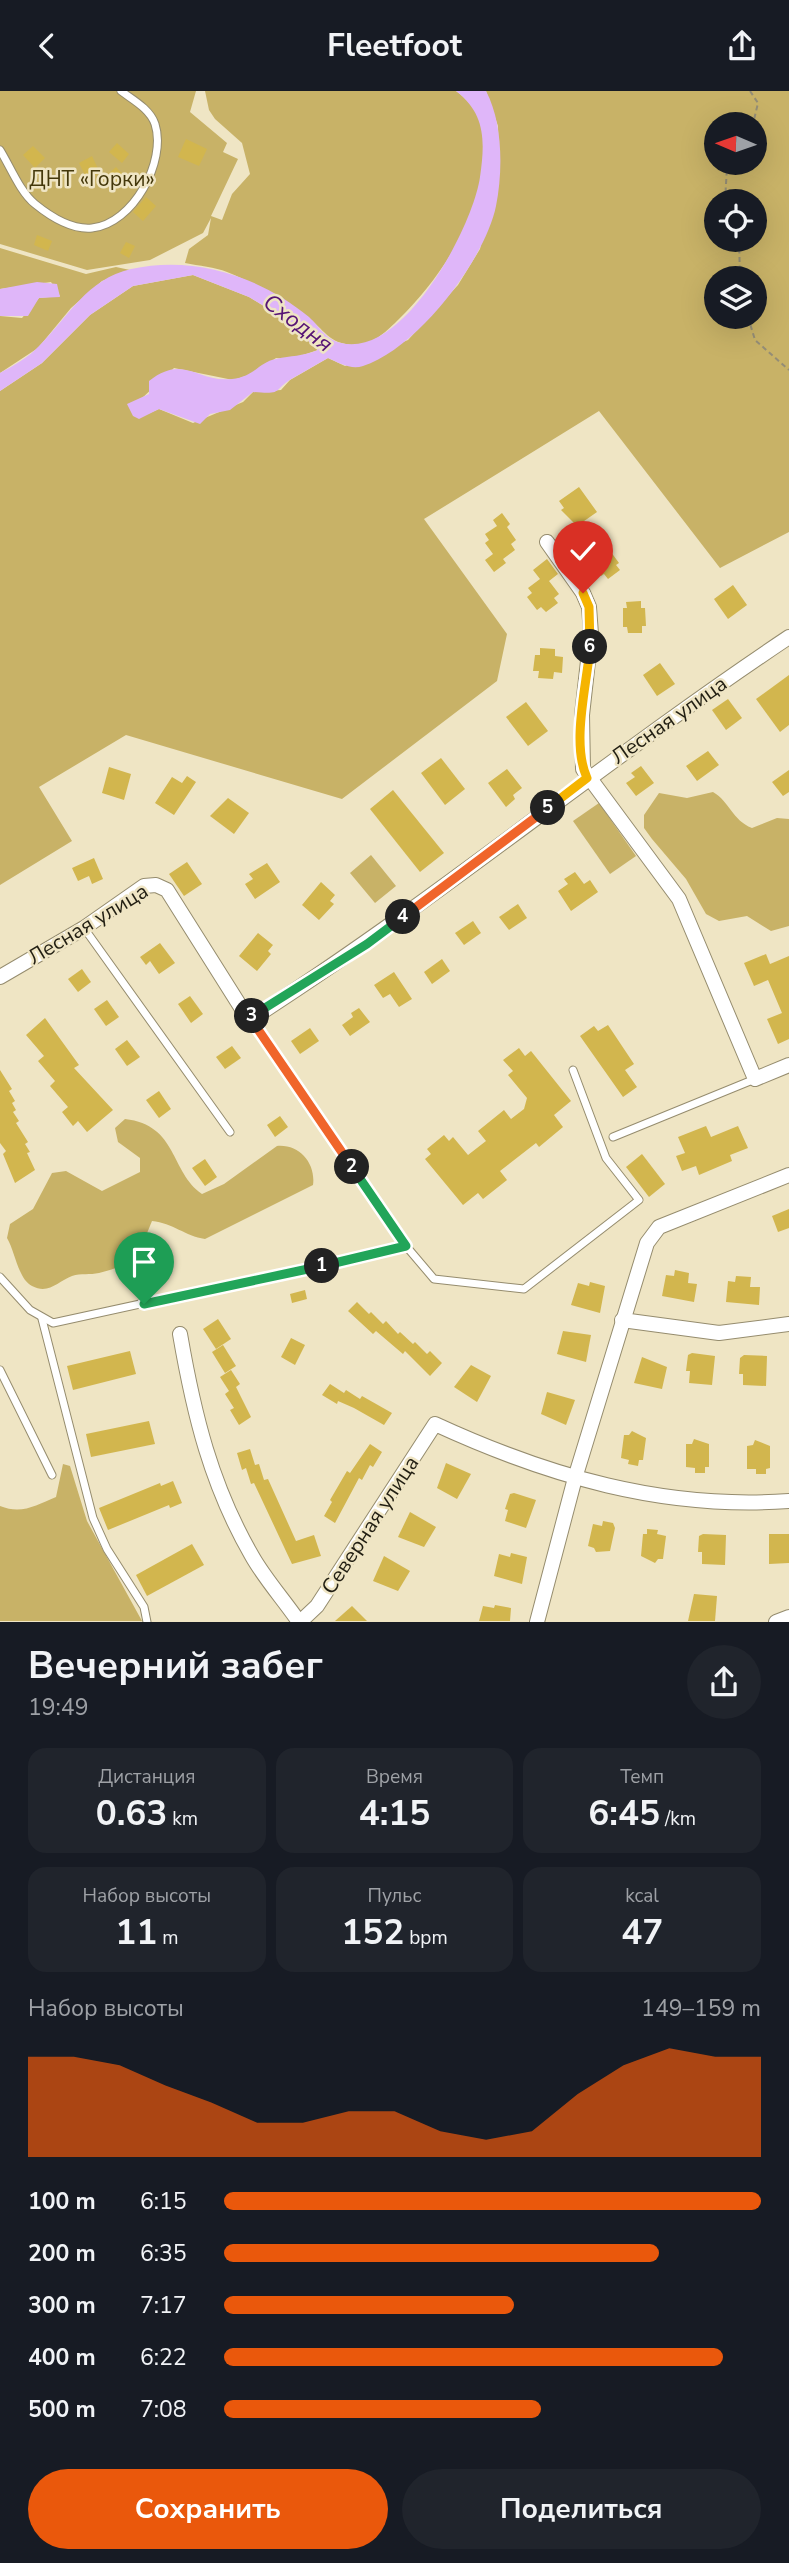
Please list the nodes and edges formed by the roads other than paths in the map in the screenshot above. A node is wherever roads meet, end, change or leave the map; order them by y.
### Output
1 (121, 91) edge
2 (0, 150) edge
3 (547, 542) dead end
4 (789, 637) edge
5 (587, 778) junction
6 (84, 928) junction
7 (0, 977) edge
8 (251, 1014) junction
9 (789, 1065) edge
10 (573, 1070) dead end
11 (755, 1079) junction
12 (230, 1132) dead end
13 (613, 1137) dead end
14 (789, 1175) edge
15 (406, 1246) junction
16 (0, 1277) edge
17 (42, 1319) junction
18 (622, 1320) junction
19 (789, 1324) edge
20 (180, 1334) dead end
21 (0, 1370) edge
22 (52, 1475) dead end
23 (575, 1479) junction
24 (789, 1501) edge
25 (789, 1617) edge
26 (147, 1622) edge
27 (300, 1622) edge
28 (537, 1622) edge
29 (776, 1622) edge

1 - 2 lane
3 - 5 street
4 - 5 street, Лесная улица
5 - 8 street, Лесная улица
5 - 11 street
6 - 7 street, Лесная улица
6 - 8 street, Лесная улица
6 - 12 lane
8 - 15 lane
9 - 11 street
10 - 15 lane
11 - 13 lane
14 - 18 street
15 - 17 lane
16 - 17 lane
17 - 26 lane
18 - 19 street
18 - 23 street
20 - 27 street
21 - 22 lane
23 - 24 street
23 - 27 street, Северная улица
23 - 28 street
25 - 29 street

